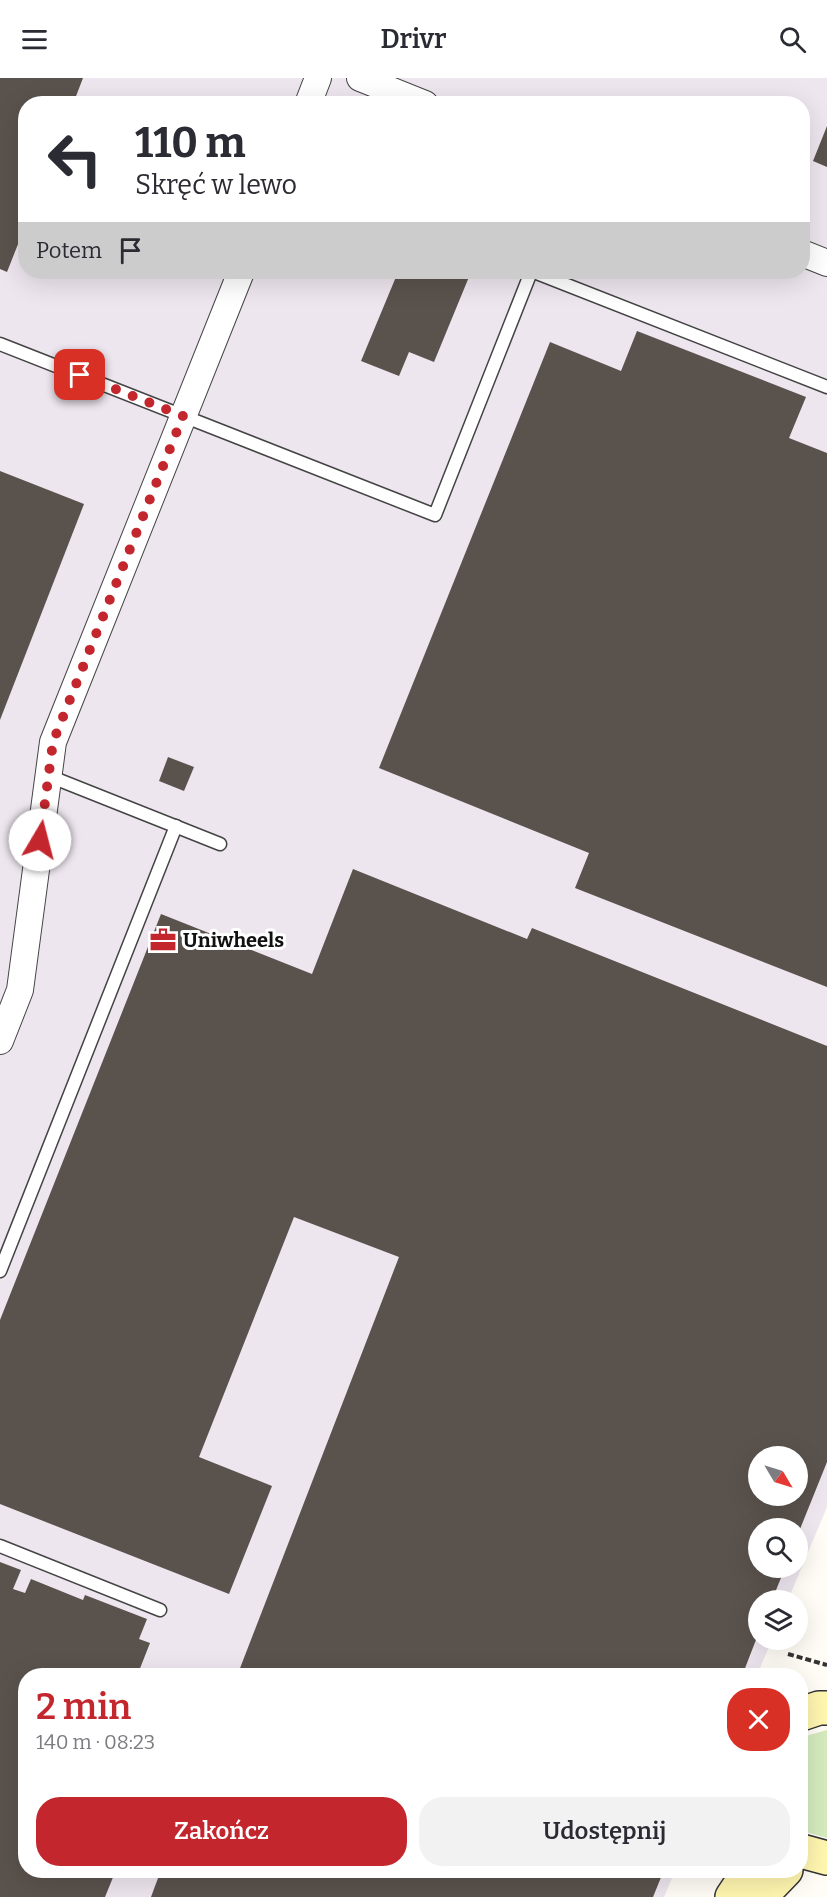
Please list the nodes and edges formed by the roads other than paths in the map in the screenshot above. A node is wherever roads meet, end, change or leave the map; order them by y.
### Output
1 (318, 78) edge
2 (360, 78) edge
3 (311, 96) edge
4 (405, 96) edge
5 (810, 256) edge
6 (827, 263) edge
7 (238, 279) edge
8 (529, 279) edge
9 (550, 279) edge
10 (0, 344) edge
11 (827, 387) edge
12 (183, 416) junction
13 (49, 776) junction
14 (176, 826) junction
15 (220, 843) dead end
16 (0, 1041) edge
17 (0, 1271) edge
18 (0, 1546) edge
19 (160, 1610) dead end
20 (745, 1878) edge
21 (781, 1878) edge
22 (732, 1897) edge
23 (760, 1897) edge

1 - 3 street
2 - 4 street
5 - 6 street
7 - 12 street
8 - 12 lane
9 - 11 lane
10 - 12 lane
12 - 13 street
13 - 14 lane
13 - 16 street
14 - 15 lane
14 - 17 lane
18 - 19 lane
20 - 22 street
21 - 23 street

